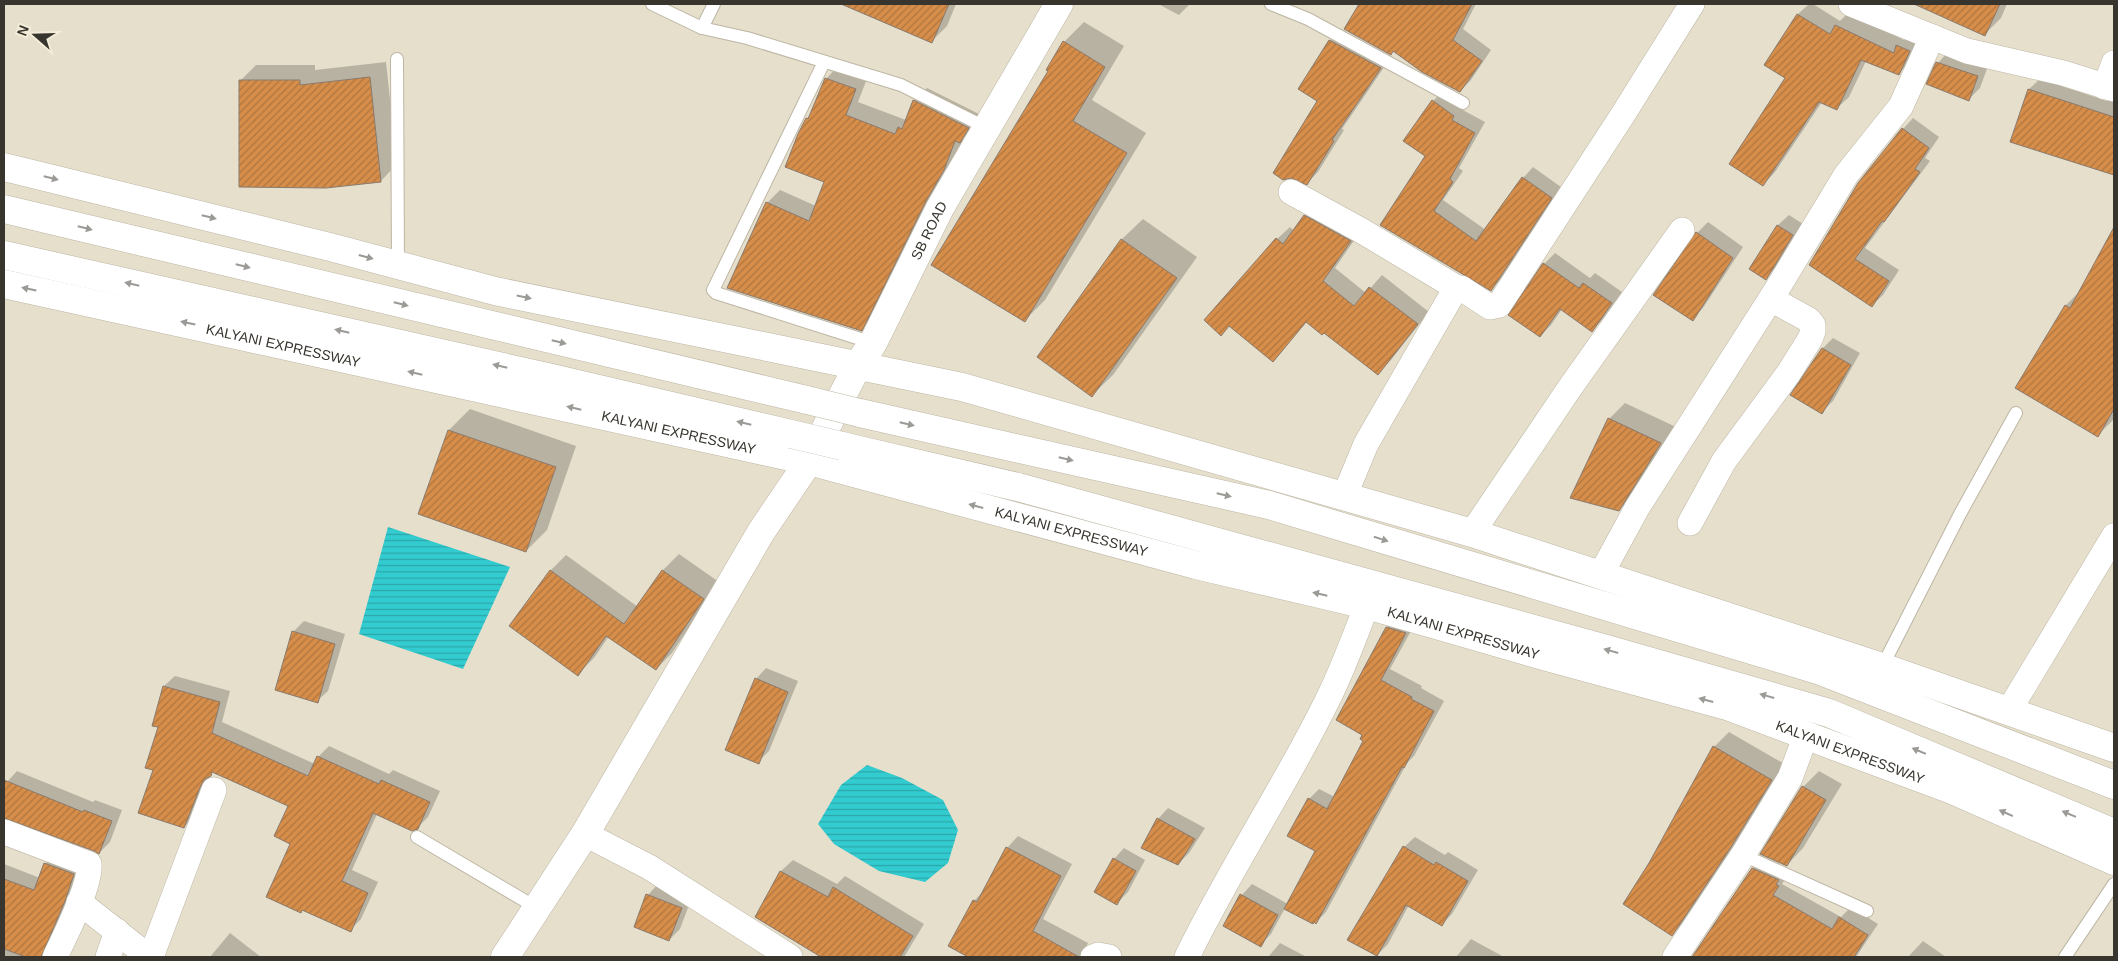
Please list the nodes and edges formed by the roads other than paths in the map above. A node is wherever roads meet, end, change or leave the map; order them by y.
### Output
1 (652, 4) edge
2 (714, 4) edge
3 (1059, 4) edge
4 (1271, 4) edge
5 (1692, 4) edge
6 (1861, 5) edge
7 (702, 28) junction
8 (1932, 37) junction
9 (396, 59) dead end
10 (824, 62) junction
11 (2114, 63) edge
12 (2110, 88) edge
13 (1463, 104) dead end
14 (987, 128) junction
15 (4, 166) edge
16 (1291, 192) dead end
17 (4, 209) edge
18 (1682, 230) dead end
19 (4, 255) edge
20 (398, 265) junction
21 (4, 284) edge
22 (1457, 288) junction
23 (1771, 299) junction
24 (873, 343) junction
25 (858, 365) junction
26 (2016, 413) dead end
27 (809, 461) junction
28 (1344, 497) junction
29 (1690, 523) dead end
30 (1472, 533) junction
31 (2114, 536) edge
32 (1601, 574) junction
33 (1367, 605) junction
34 (1882, 667) junction
35 (2008, 712) junction
36 (1806, 735) junction
37 (2114, 748) edge
38 (2114, 785) edge
39 (214, 790) dead end
40 (4, 832) edge
41 (2114, 833) edge
42 (585, 834) junction
43 (417, 837) dead end
44 (1743, 855) junction
45 (2114, 861) edge
46 (2114, 884) edge
47 (79, 902) junction
48 (537, 908) junction
49 (1866, 911) dead end
50 (117, 931) junction
51 (56, 957) edge
52 (108, 957) edge
53 (150, 957) edge
54 (505, 957) edge
55 (790, 957) edge
56 (1093, 957) edge
57 (1109, 957) edge
58 (1188, 957) edge
59 (1675, 957) edge
60 (2065, 957) edge

1 - 7 lane
2 - 7 lane
3 - 14 main road, SB ROAD
4 - 13 lane
5 - 22 street
6 - 8 street
7 - 10 lane
8 - 12 street
8 - 23 street
9 - 20 lane
10 - 14 lane
10 - 24 lane
11 - 12 street
14 - 24 main road, SB ROAD
15 -> 20 main road
16 - 22 street
17 -> 38 main road, bridge
18 - 30 street
41 -> 19 main road, bridge
20 -> 25 main road
27 -> 21 main road, KALYANI EXPRESSWAY
22 - 28 street
23 - 29 street
23 - 32 street
24 - 25 main road, SB ROAD
25 - 27 main road, SB ROAD
25 - 28 main road
26 - 34 lane
33 -> 27 main road, KALYANI EXPRESSWAY
27 - 42 main road, SB ROAD
28 - 30 main road
30 - 32 main road
31 - 35 street
32 - 34 main road
36 -> 33 main road, KALYANI EXPRESSWAY
33 - 58 street
34 - 35 main road
35 - 37 main road
36 - 44 street
45 -> 36 main road, KALYANI EXPRESSWAY
39 - 53 street
40 - 47 street
42 - 48 main road, SB ROAD
42 - 55 street
43 - 48 lane
44 - 49 lane
44 - 59 street
46 - 60 lane
47 - 50 street
47 - 51 street
48 - 54 main road, SB ROAD
50 - 52 street
50 - 53 street
56 - 57 street

